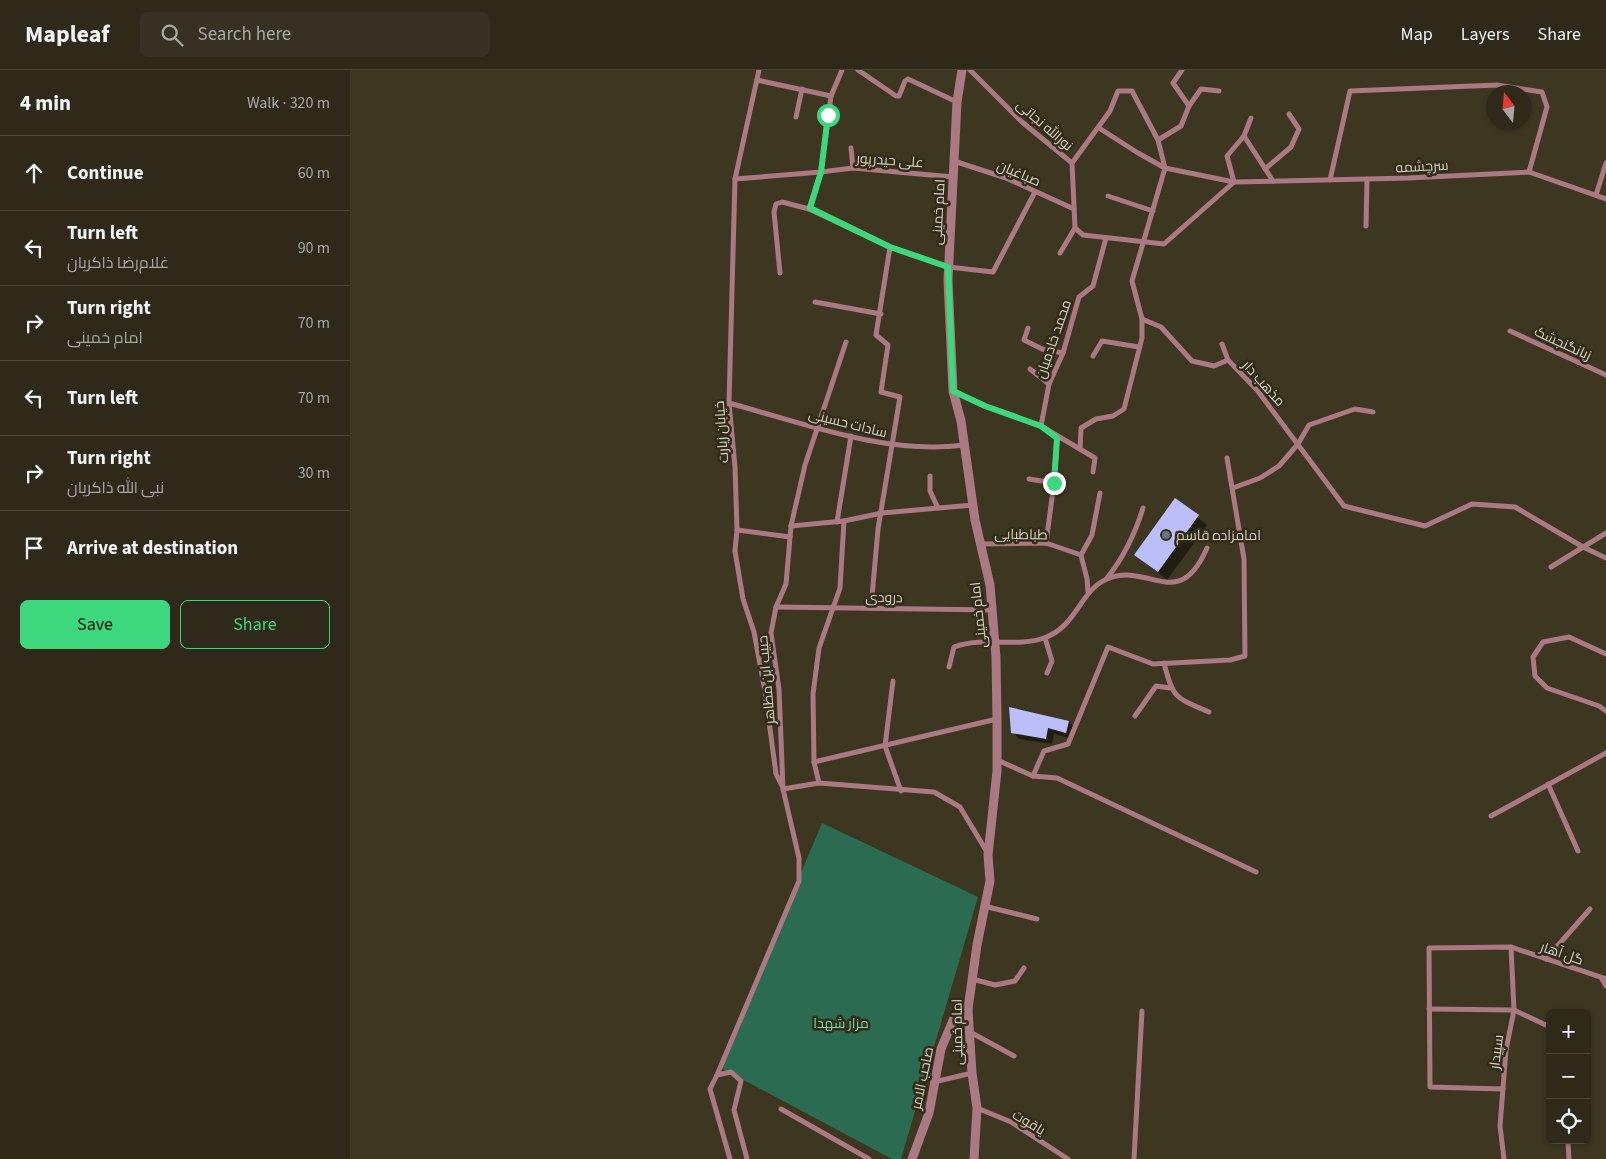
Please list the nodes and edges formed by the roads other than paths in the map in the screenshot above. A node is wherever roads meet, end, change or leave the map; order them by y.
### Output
1 (760, 70) edge
2 (842, 70) edge
3 (858, 70) edge
4 (962, 70) edge
5 (970, 70) edge
6 (1182, 70) edge
7 (757, 80) junction
8 (802, 89) junction
9 (1219, 91) dead end
10 (831, 96) junction
11 (957, 102) junction
12 (1189, 106) junction
13 (1289, 114) dead end
14 (796, 117) dead end
15 (1252, 118) dead end
16 (1099, 128) junction
17 (1244, 136) junction
18 (1158, 140) junction
19 (851, 148) dead end
20 (954, 161) junction
21 (1072, 163) junction
22 (1606, 163) edge
23 (853, 168) junction
24 (1165, 168) junction
25 (1265, 169) junction
26 (821, 172) junction
27 (1529, 172) junction
28 (953, 177) junction
29 (736, 179) junction
30 (1367, 179) junction
31 (1330, 180) junction
32 (1273, 181) junction
33 (1234, 182) junction
34 (1035, 192) junction
35 (1596, 195) junction
36 (1108, 196) dead end
37 (1606, 199) edge
38 (810, 208) junction
39 (1074, 209) junction
40 (1153, 211) junction
41 (1366, 226) dead end
42 (1075, 228) junction
43 (1106, 238) junction
44 (1144, 243) junction
45 (890, 247) junction
46 (1060, 253) dead end
47 (948, 267) junction
48 (780, 273) dead end
49 (815, 302) dead end
50 (881, 314) junction
51 (1142, 319) junction
52 (1028, 328) dead end
53 (1510, 331) dead end
54 (846, 342) dead end
55 (1222, 344) dead end
56 (1139, 347) junction
57 (1063, 353) junction
58 (1093, 356) dead end
59 (1228, 360) junction
60 (1030, 369) dead end
61 (1606, 375) edge
62 (1049, 384) junction
63 (953, 391) junction
64 (729, 403) junction
65 (1373, 412) dead end
66 (1041, 426) junction
67 (818, 427) junction
68 (851, 436) junction
69 (1057, 438) junction
70 (1298, 444) junction
71 (964, 445) junction
72 (891, 446) junction
73 (1080, 449) junction
74 (1227, 458) dead end
75 (1093, 472) dead end
76 (930, 476) dead end
77 (1029, 479) dead end
78 (1054, 483) junction
79 (1232, 488) junction
80 (1100, 493) dead end
81 (973, 505) junction
82 (938, 508) junction
83 (1143, 508) dead end
84 (882, 513) junction
85 (844, 521) junction
86 (837, 522) junction
87 (791, 526) junction
88 (736, 530) junction
89 (1606, 534) edge
90 (790, 537) junction
91 (1046, 543) junction
92 (980, 544) junction
93 (1583, 547) junction
94 (1207, 548) dead end
95 (1082, 555) junction
96 (1606, 558) edge
97 (1551, 567) dead end
98 (1107, 578) junction
99 (1088, 592) junction
100 (776, 607) junction
101 (835, 608) junction
102 (871, 608) junction
103 (992, 610) junction
104 (1045, 638) junction
105 (994, 640) junction
106 (1606, 654) edge
107 (1164, 663) junction
108 (949, 667) dead end
109 (1047, 673) dead end
110 (893, 681) dead end
111 (1170, 688) junction
112 (1606, 711) edge
113 (1209, 712) dead end
114 (1135, 716) dead end
115 (997, 719) junction
116 (886, 746) junction
117 (1606, 753) edge
118 (997, 760) junction
119 (814, 762) junction
120 (1033, 776) junction
121 (819, 783) junction
122 (1548, 784) junction
123 (783, 789) junction
124 (901, 791) junction
125 (1491, 816) dead end
126 (1578, 851) dead end
127 (988, 854) junction
128 (1256, 872) dead end
129 (984, 906) junction
130 (1590, 909) dead end
131 (1037, 919) dead end
132 (1512, 947) junction
133 (1546, 959) junction
134 (1024, 968) dead end
135 (972, 979) junction
136 (1604, 979) edge
137 (1606, 986) edge
138 (968, 1009) junction
139 (1429, 1009) junction
140 (1514, 1010) junction
141 (1142, 1011) dead end
142 (1546, 1025) edge
143 (969, 1032) junction
144 (1014, 1056) dead end
145 (972, 1073) junction
146 (717, 1075) junction
147 (934, 1082) junction
148 (1503, 1089) junction
149 (977, 1108) junction
150 (781, 1109) dead end
151 (1568, 1144) edge
152 (730, 1159) edge
153 (747, 1159) edge
154 (869, 1159) edge
155 (912, 1159) edge
156 (974, 1159) edge
157 (1068, 1159) edge
158 (1134, 1159) edge
159 (1504, 1159) edge
160 (1569, 1159) edge

1 - 7 street, خیابان زیارت
2 - 10 street
3 - 11 street
4 - 11 street, امام خمینی
5 - 21 street, نورالله نجاتی
6 - 12 street
7 - 8 street
7 - 29 street, خیابان زیارت
8 - 10 street
8 - 14 street
9 - 12 street
10 - 26 street
11 - 20 street, امام خمینی
12 - 18 street
13 - 25 street
15 - 17 street
16 - 18 street
16 - 21 street
16 - 24 street, سرچشمه
17 - 25 street
17 - 33 street
18 - 24 street
19 - 23 street
20 - 28 street, امام خمینی
20 - 34 street, صباغیان
21 - 39 street, نورالله نجاتی
22 - 35 street
23 - 26 street, علی حیدرپور
23 - 28 street, علی حیدرپور
24 - 33 street, سرچشمه
24 - 40 street
25 - 32 street
26 - 29 street, علی حیدرپور
26 - 38 street
27 - 30 street, سرچشمه
27 - 31 street
27 - 35 street, سرچشمه
28 - 47 street, امام خمینی
29 - 64 street, خیابان زیارت
30 - 31 street, سرچشمه
30 - 41 street
31 - 32 street, سرچشمه
32 - 33 street, سرچشمه
33 - 44 street
34 - 39 street, صباغیان
34 - 47 street
35 - 37 street, سرچشمه
36 - 40 street
38 - 45 street
38 - 48 street
39 - 42 street, نورالله نجاتی
40 - 44 street
42 - 43 street
42 - 46 street
43 - 44 street
43 - 57 street, محمد خادمیان
44 - 51 street
45 - 47 street
45 - 50 street
47 - 63 street, امام خمینی
49 - 50 street
50 - 72 street
51 - 56 street
51 - 59 street, مذهب دار
52 - 57 street
53 - 61 street, زبانگنجشک
54 - 67 street, حبیب ابن مظاهر
55 - 59 street
56 - 58 street
56 - 73 street
57 - 62 street, محمد خادمیان
59 - 70 street, مذهب دار
60 - 62 street
62 - 66 street, محمد خادمیان
63 - 66 street
63 - 71 street, امام خمینی
64 - 67 street, سادات حسینی
64 - 88 street, خیابان زیارت
65 - 70 street
66 - 69 street
67 - 68 street, سادات حسینی
67 - 87 street, حبیب ابن مظاهر
68 - 72 street, سادات حسینی
68 - 86 street
69 - 73 street
69 - 78 street
70 - 79 street
70 - 93 street, مذهب دار
71 - 72 street, سادات حسینی
71 - 81 street, امام خمینی
72 - 84 street
73 - 75 street
74 - 79 street
76 - 82 street
77 - 78 street
78 - 91 street
79 - 107 street
80 - 95 street
81 - 82 street
81 - 92 street, امام خمینی
82 - 84 street
83 - 98 street
84 - 85 street
84 - 102 street
85 - 86 street
85 - 101 street
86 - 87 street
87 - 90 street, حبیب ابن مظاهر
88 - 90 street
88 - 123 street, خیابان زیارت
89 - 93 street
90 - 100 street, حبیب ابن مظاهر
91 - 92 street, طباطبایی
91 - 95 street, طباطبایی
92 - 103 street, امام خمینی
93 - 96 street
93 - 97 street
94 - 98 street
95 - 99 street
98 - 99 street
99 - 104 street
100 - 101 street, درودی
100 - 123 street, حبیب ابن مظاهر
101 - 102 street, درودی
101 - 119 street
102 - 103 street, درودی
103 - 105 street, امام خمینی
104 - 105 street
104 - 109 street
105 - 108 street
105 - 115 street, امام خمینی
106 - 112 street
107 - 111 street
107 - 120 street
110 - 116 street
111 - 113 street
111 - 114 street
115 - 116 street
115 - 118 street, امام خمینی
116 - 119 street
116 - 124 street
117 - 122 street
118 - 120 street
118 - 127 street, امام خمینی
119 - 121 street
120 - 128 street
121 - 123 street
121 - 124 street
122 - 125 street
122 - 126 street
123 - 146 street
124 - 127 street
127 - 129 street, امام خمینی
129 - 131 street
129 - 135 street, امام خمینی
130 - 133 street
132 - 133 street, گل آهار
132 - 139 street
132 - 140 street, سپیدار
133 - 136 street, گل آهار
134 - 135 street
135 - 138 street, امام خمینی
136 - 137 street
138 - 143 street, امام خمینی
138 - 147 street, صاحب الامر
139 - 140 street
139 - 148 street
140 - 142 street
140 - 148 street, سپیدار
141 - 158 street
143 - 144 street
143 - 145 street, امام خمینی
145 - 147 street
145 - 149 street, امام خمینی
146 - 152 street
146 - 153 street
147 - 155 street, صاحب الامر
148 - 159 street, سپیدار
149 - 156 street, امام خمینی
149 - 157 street, یاقوت
150 - 154 street
151 - 160 street

